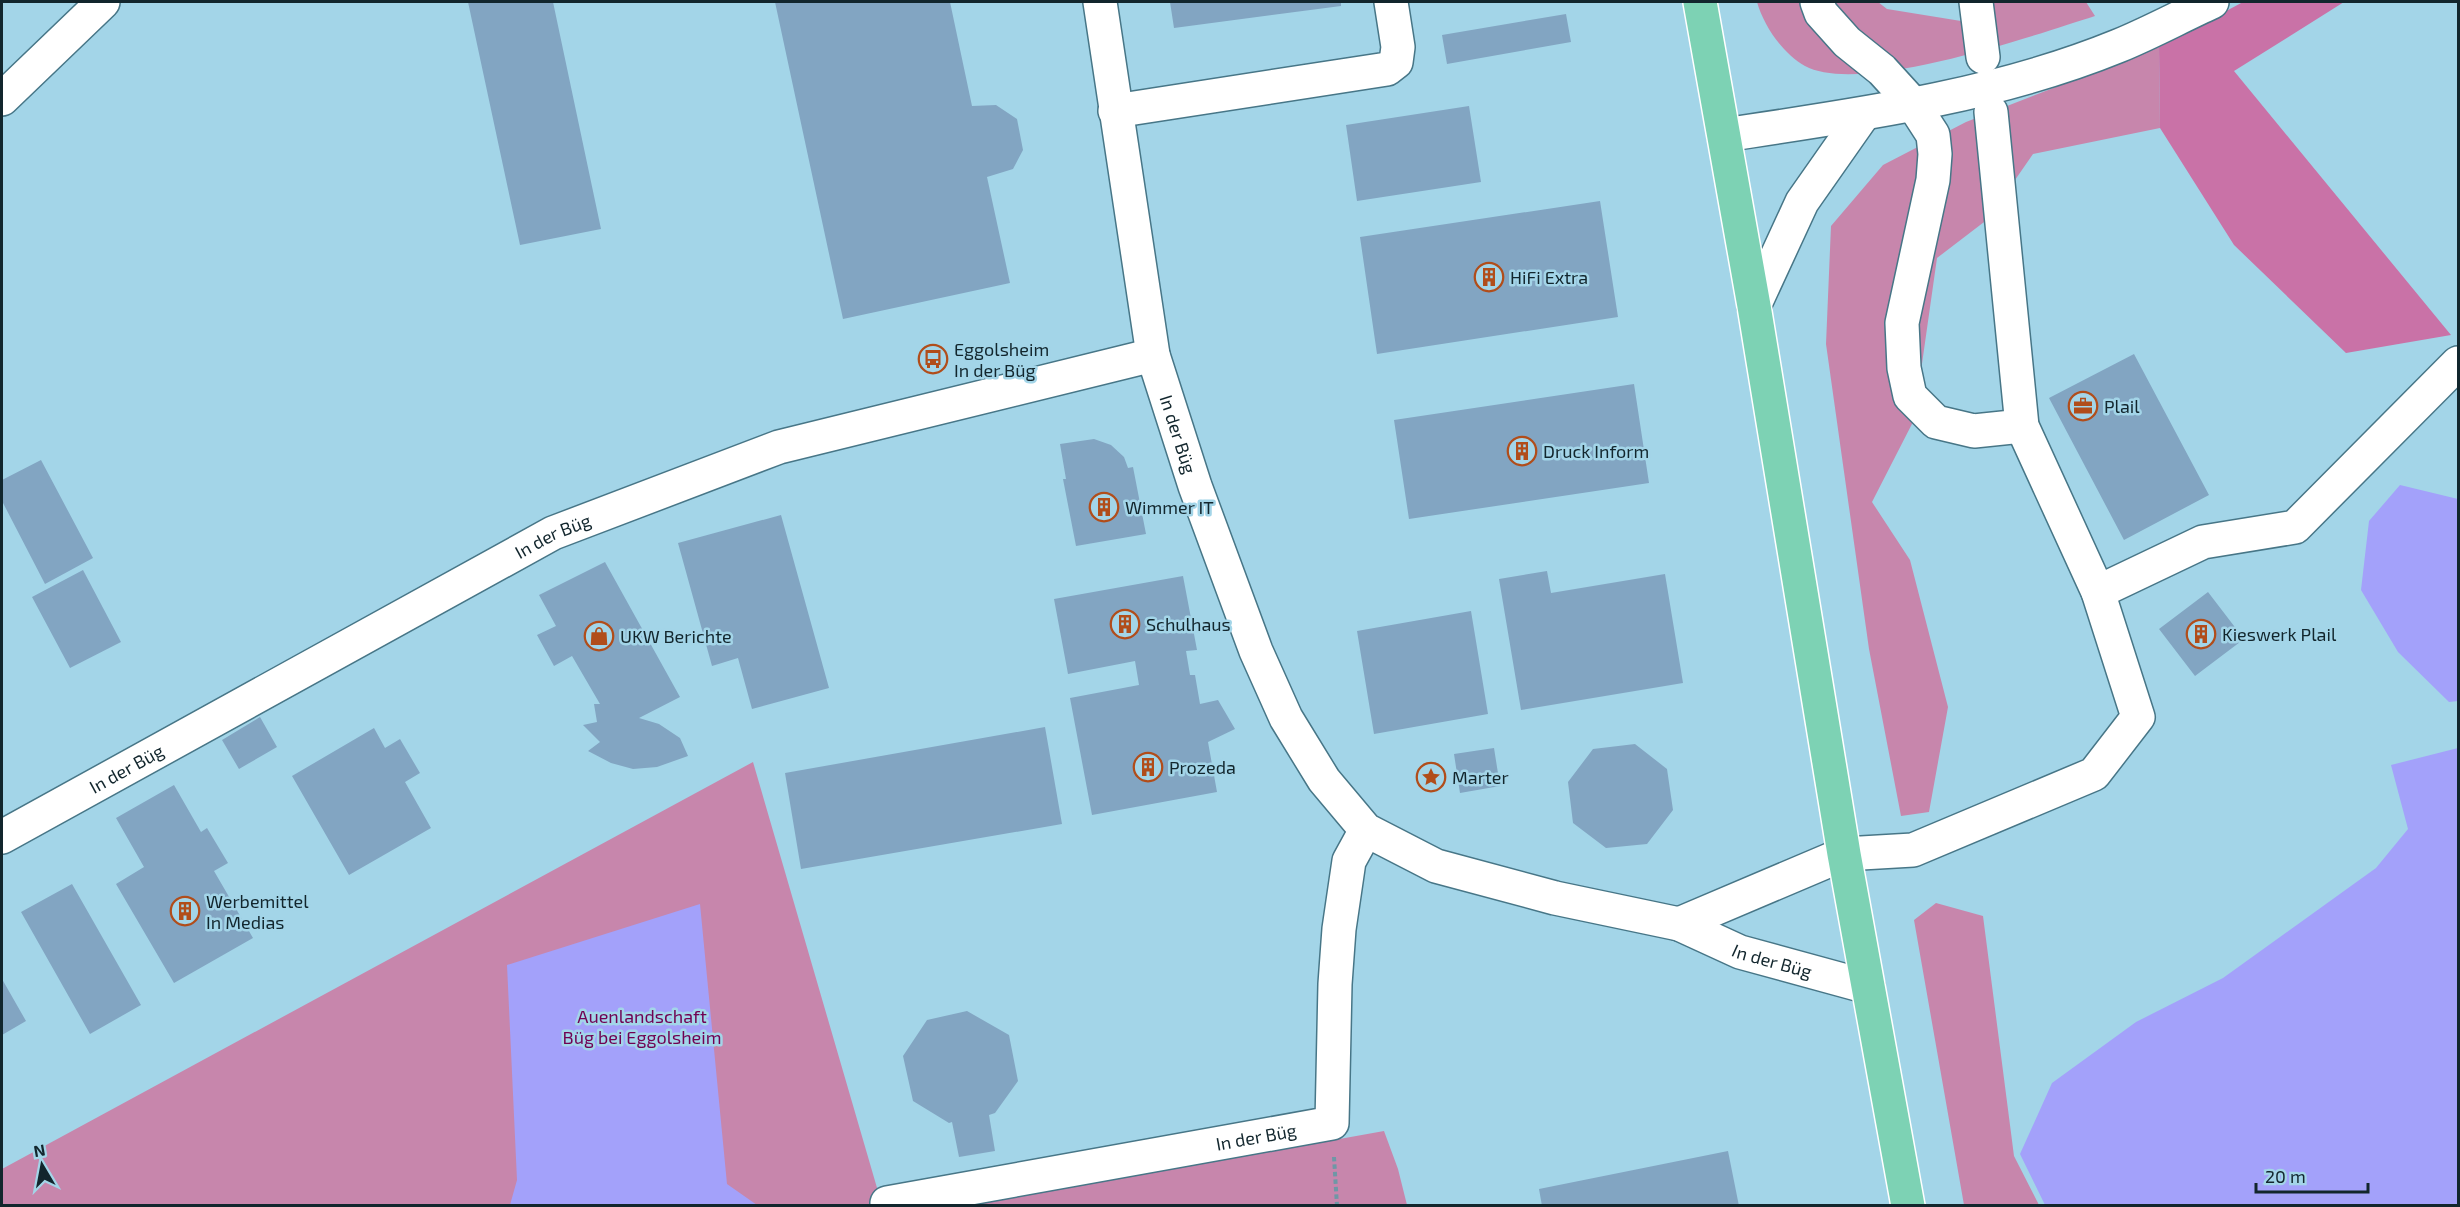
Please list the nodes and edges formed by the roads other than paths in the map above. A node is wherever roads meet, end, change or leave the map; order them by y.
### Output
1 (103, 2) edge
2 (1100, 2) edge
3 (1391, 2) edge
4 (1700, 2) edge
5 (1816, 2) edge
6 (1976, 2) edge
7 (2212, 2) edge
8 (1983, 57) dead end
9 (2, 99) edge
10 (1913, 104) junction
11 (1115, 111) junction
12 (1991, 112) dead end
13 (1863, 115) junction
14 (1724, 135) junction
15 (1754, 306) junction
16 (1153, 356) junction
17 (2458, 363) edge
18 (2022, 426) junction
19 (2098, 592) junction
20 (1366, 830) junction
21 (2, 837) edge
22 (1844, 854) junction
23 (1679, 924) junction
24 (1868, 987) junction
25 (886, 1203) dead end
26 (1908, 1206) edge

1 - 9 street
2 - 11 street, In der Büg
3 - 11 street
4 - 14 main road
5 - 10 street
6 - 8 street
7 - 10 street
10 - 13 street
10 - 18 street
11 - 16 street, In der Büg
12 - 18 street
13 - 14 street
13 - 15 street
14 - 15 main road
15 - 22 main road
16 - 20 street, In der Büg
16 - 21 street, In der Büg
17 - 19 street
18 - 19 street
19 - 22 street
20 - 23 street, In der Büg
20 - 25 street, In der Büg
22 - 23 street
22 - 24 main road
23 - 24 street, In der Büg
24 - 26 main road

